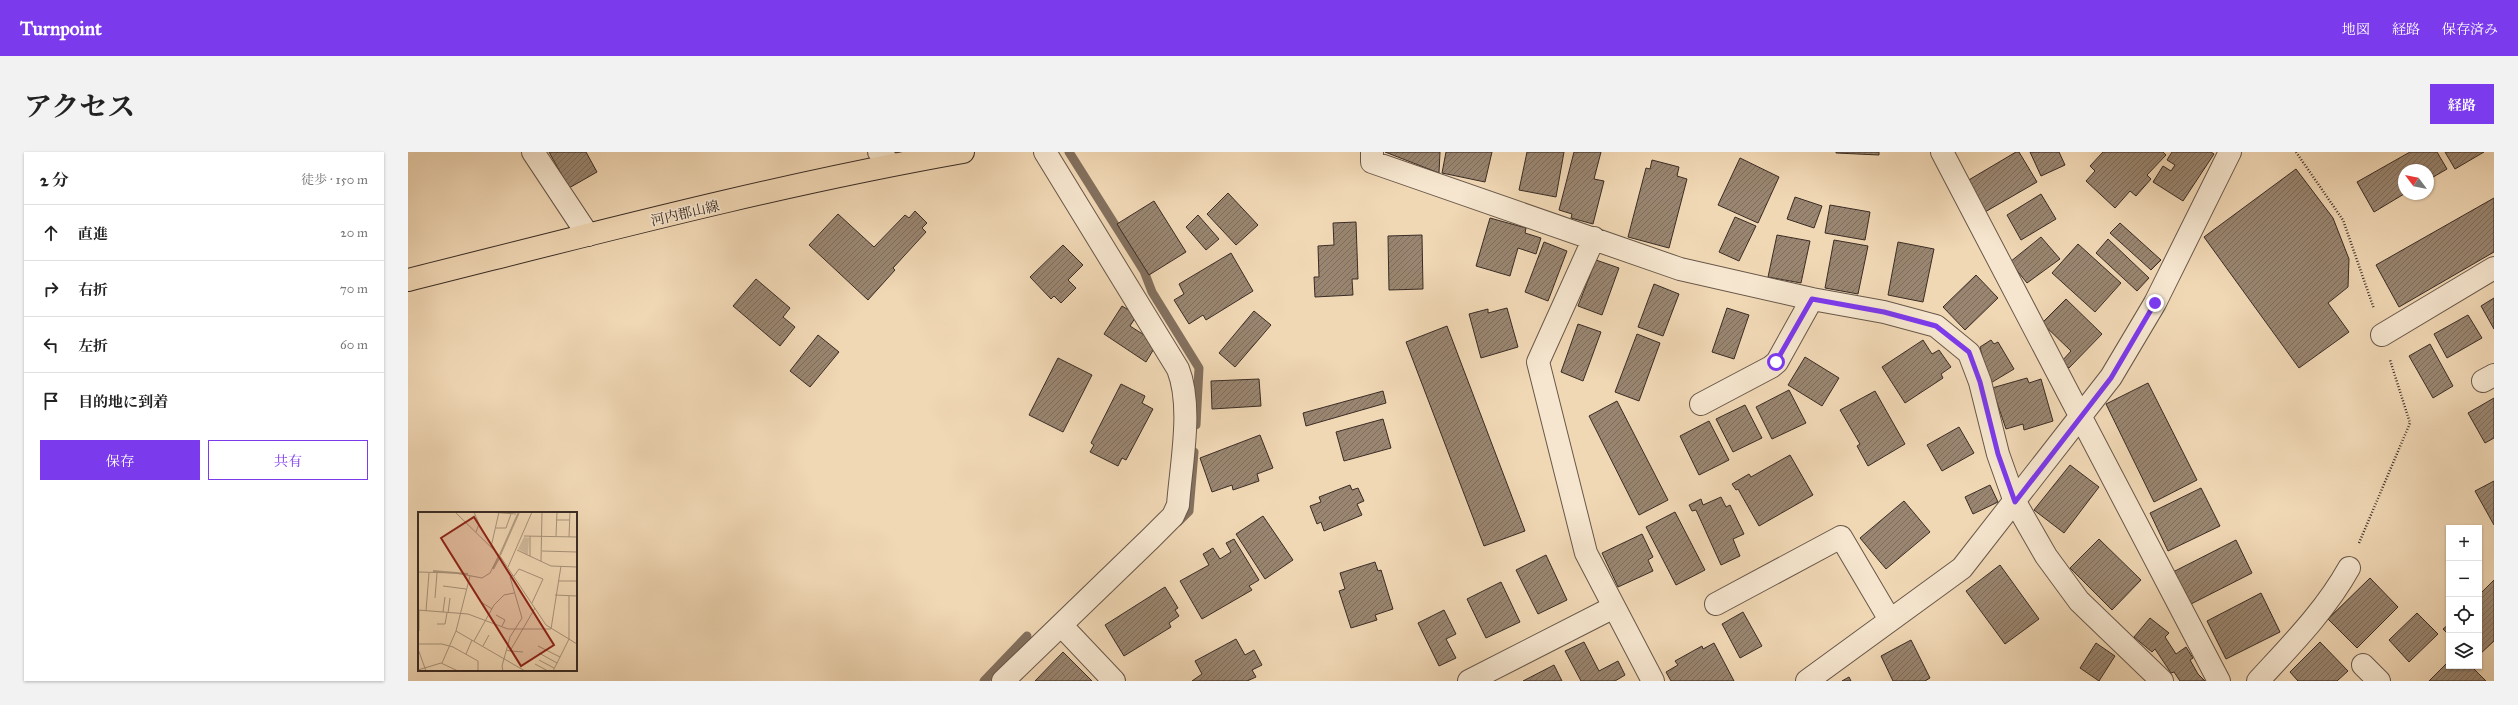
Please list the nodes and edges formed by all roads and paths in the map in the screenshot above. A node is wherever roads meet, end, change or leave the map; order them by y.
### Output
1 (533, 152) edge
2 (963, 152) edge
3 (1045, 152) edge
4 (1372, 152) edge
5 (1942, 152) edge
6 (2230, 152) edge
7 (885, 158) edge
8 (588, 235) junction
9 (1594, 238) junction
10 (2494, 268) edge
11 (408, 280) edge
12 (1812, 299) junction
13 (2382, 335) dead end
14 (1701, 404) dead end
15 (2081, 417) junction
16 (2015, 502) junction
17 (2349, 568) dead end
18 (1716, 604) dead end
19 (1614, 607) junction
20 (1890, 620) junction
21 (1061, 625) junction
22 (2363, 665) dead end
23 (1002, 681) edge
24 (1114, 681) edge
25 (1469, 681) edge
26 (1653, 681) edge
27 (1807, 681) edge
28 (2162, 681) edge
29 (2219, 681) edge
30 (2258, 681) edge
31 (2379, 681) edge

1 - 8 street
2 - 7 main road, 河内郡山線
3 - 21 street
4 - 9 street
5 - 15 street
6 - 15 street
7 - 8 main road, 河内郡山線
8 - 11 main road, 河内郡山線
9 - 12 street
9 - 19 street
10 - 13 street
12 - 14 street
12 - 16 street
15 - 16 street
15 - 29 street
16 - 20 street
16 - 28 street
17 - 30 street
18 - 20 street
19 - 25 street
19 - 26 street
20 - 27 street
21 - 23 street
21 - 24 street
22 - 31 street

